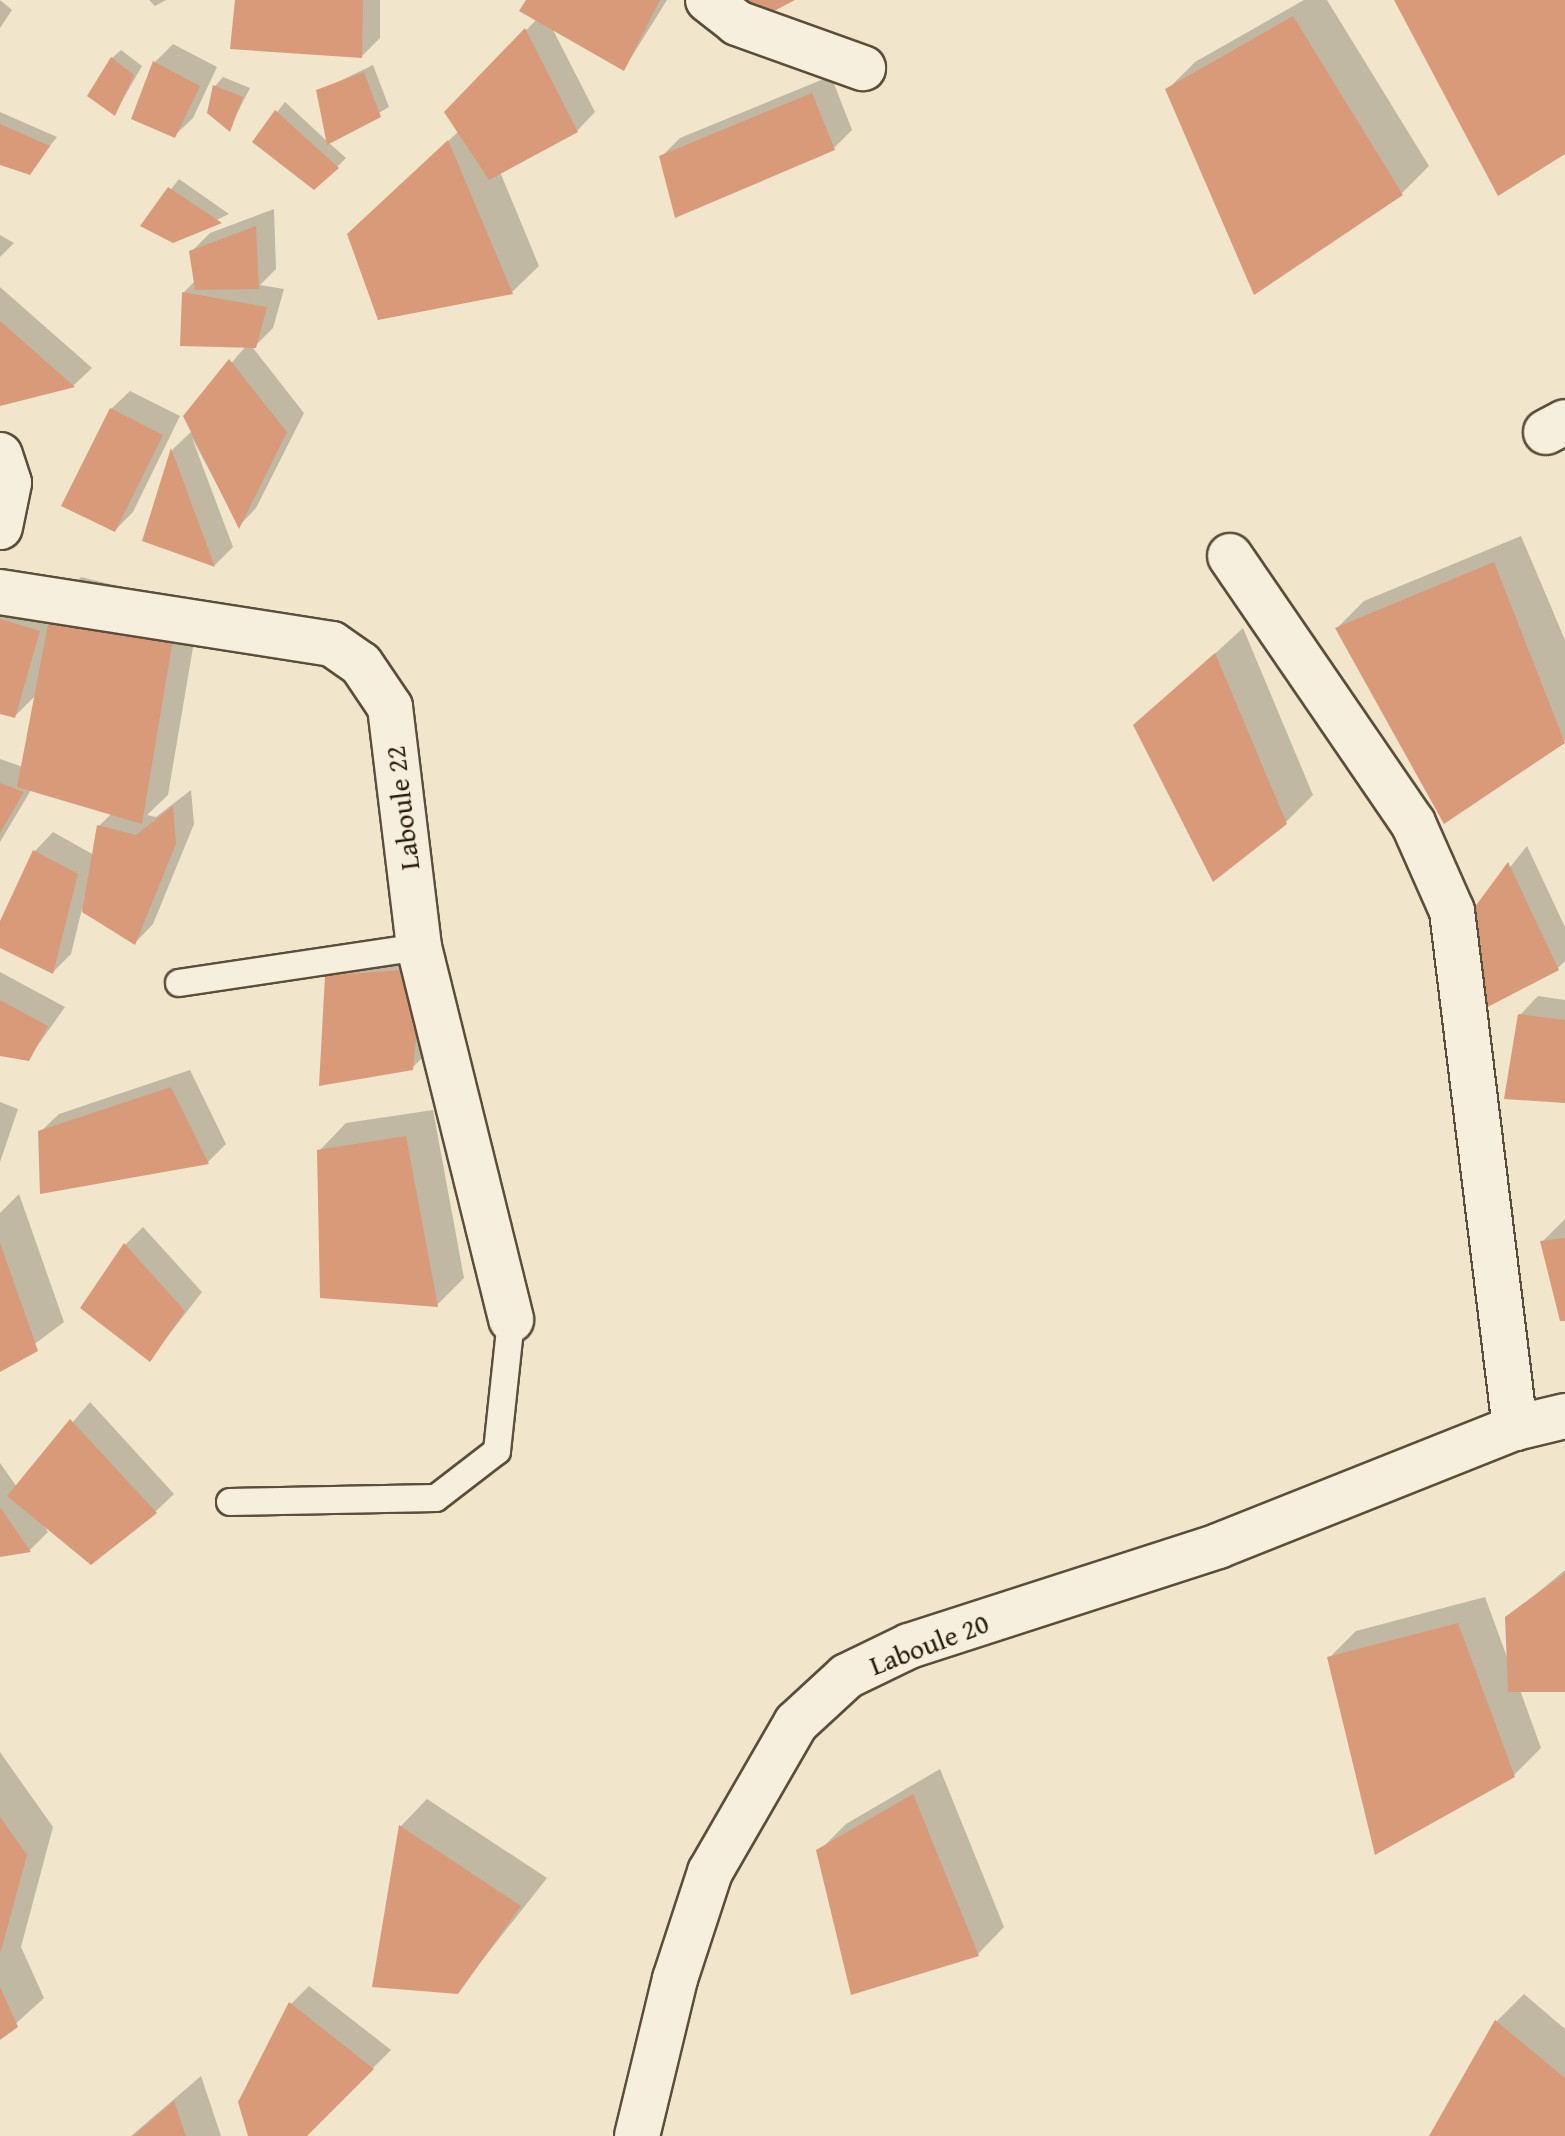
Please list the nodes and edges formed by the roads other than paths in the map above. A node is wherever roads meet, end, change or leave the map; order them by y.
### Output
1 (708, 0) edge
2 (863, 68) dead end
3 (0, 455) edge
4 (0, 527) edge
5 (1230, 556) dead end
6 (0, 592) edge
7 (419, 947) junction
8 (179, 983) dead end
9 (511, 1320) joint
10 (1565, 1416) edge
11 (1515, 1428) junction
12 (230, 1502) dead end
13 (637, 2136) edge

1 - 2 street
3 - 4 street
5 - 11 street
6 - 7 street, Laboule 22
7 - 8 lane
7 - 9 street, Laboule 22
9 - 12 lane
10 - 11 street, Laboule 20
11 - 13 street, Laboule 20

